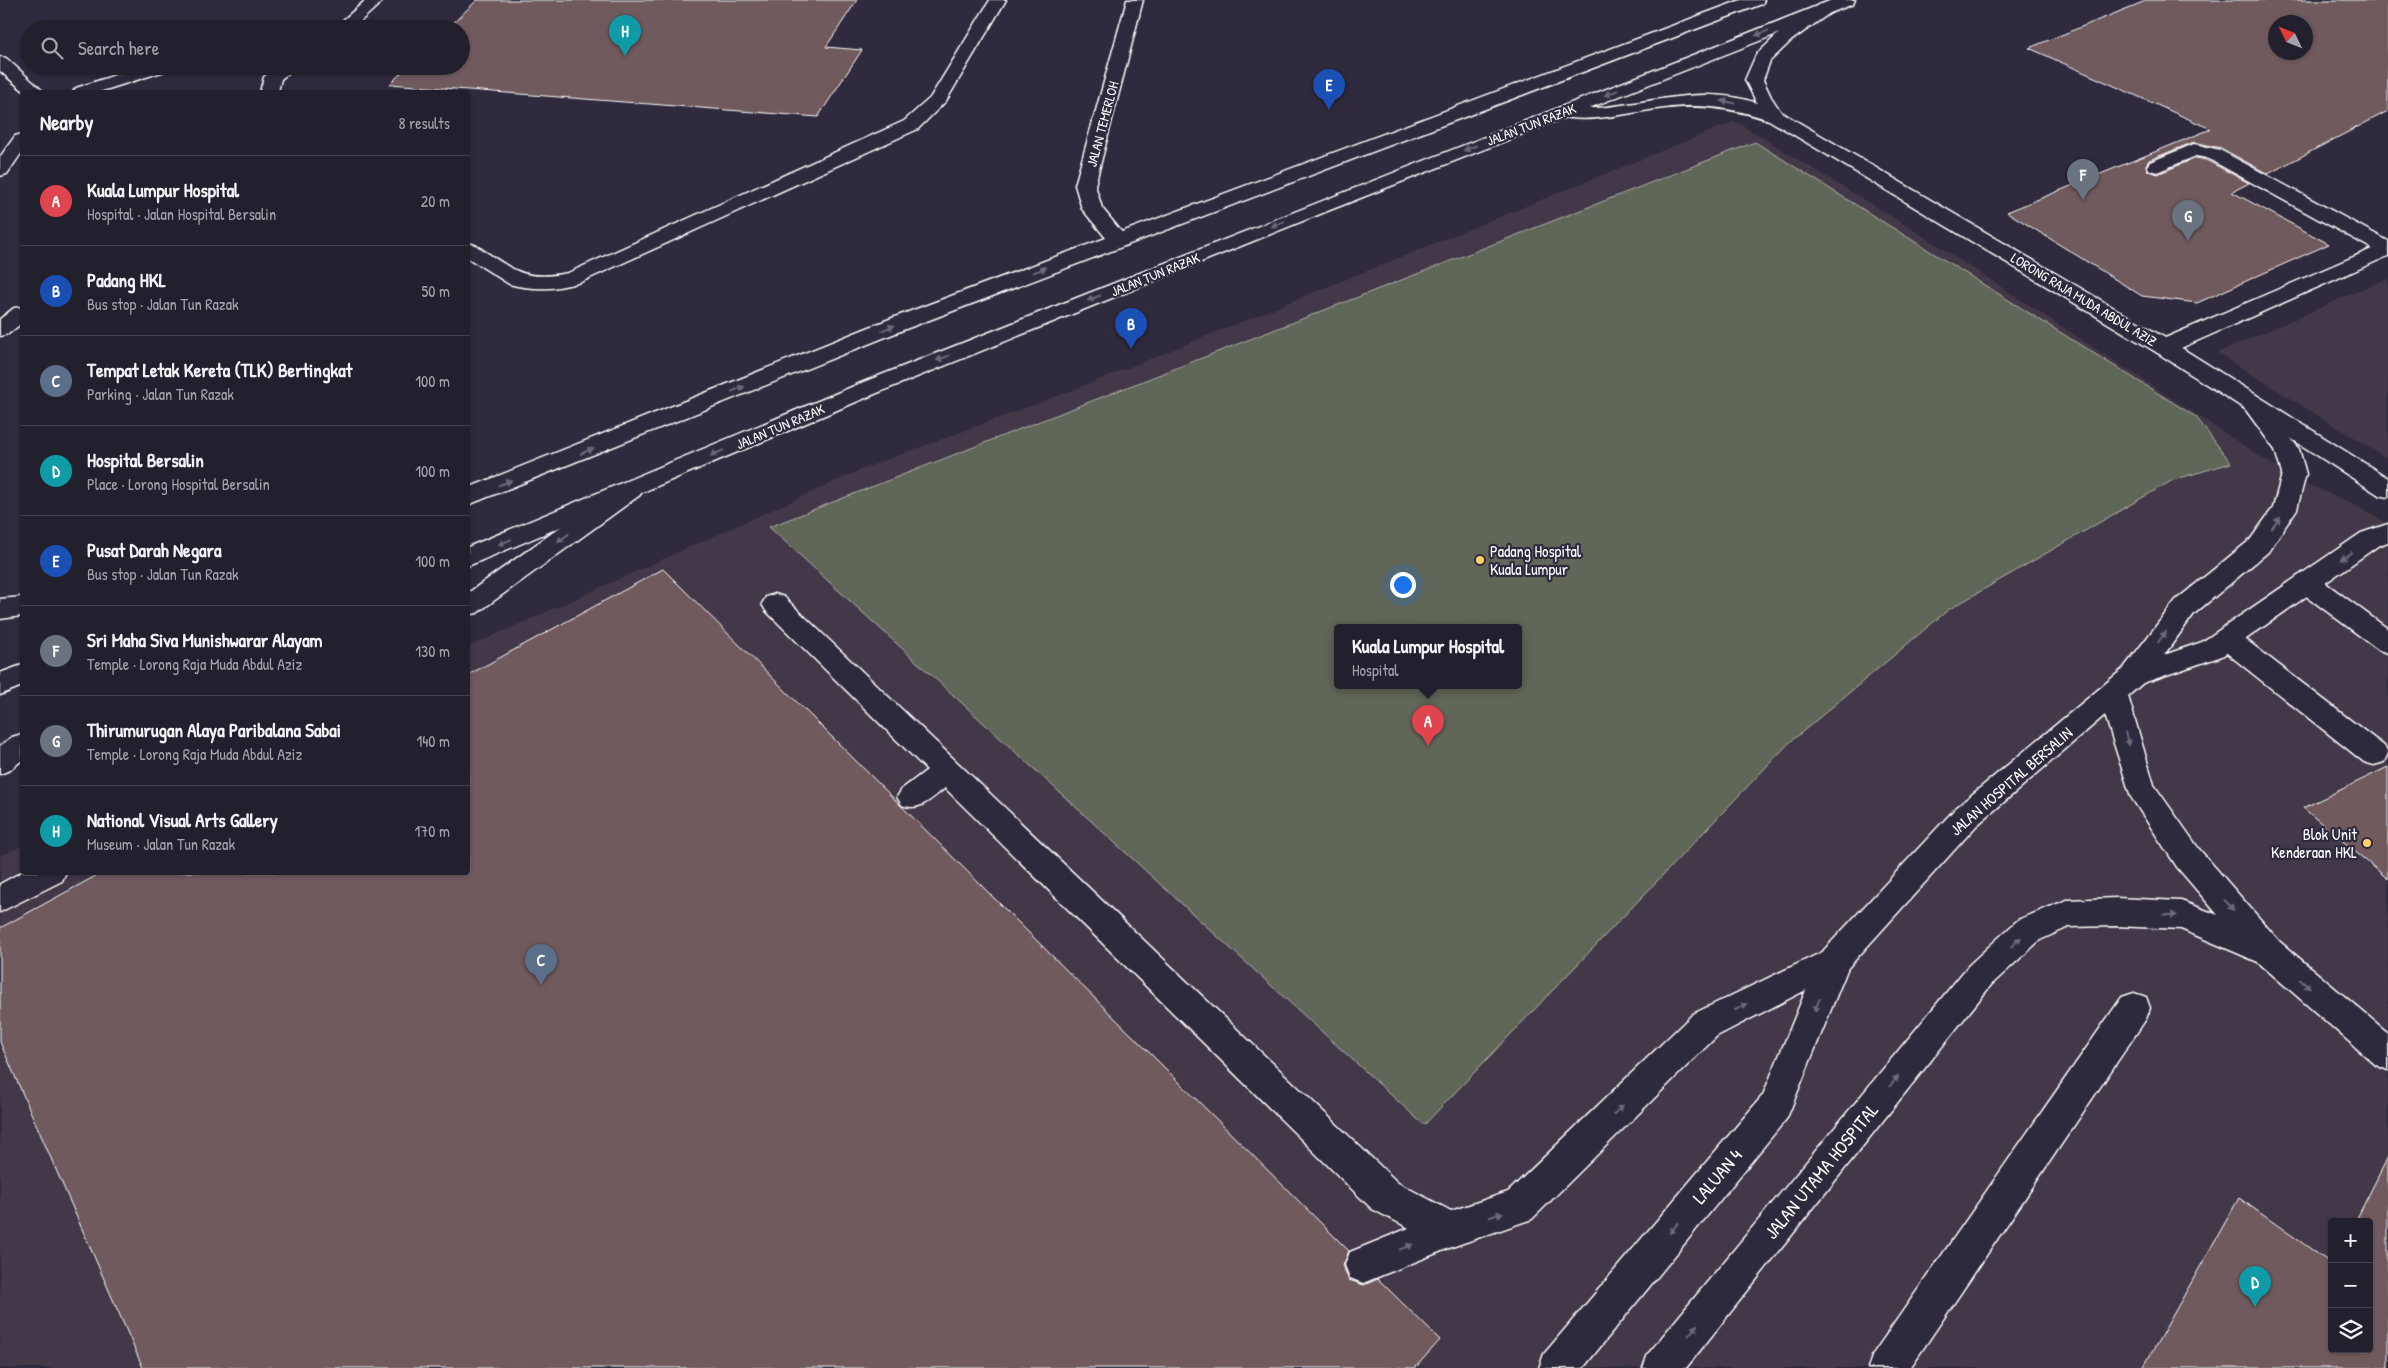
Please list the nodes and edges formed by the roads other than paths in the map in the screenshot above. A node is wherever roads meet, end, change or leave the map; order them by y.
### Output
1 (376, 0) edge
2 (998, 0) edge
3 (1135, 0) edge
4 (1756, 0) edge
5 (1847, 0) edge
6 (1824, 9) junction
7 (352, 20) edge
8 (0, 62) edge
9 (134, 75) edge
10 (277, 75) edge
11 (33, 90) edge
12 (88, 90) edge
13 (270, 90) edge
14 (1564, 112) junction
15 (1775, 116) junction
16 (20, 143) edge
17 (2157, 166) dead end
18 (0, 170) edge
19 (1118, 240) junction
20 (2387, 249) edge
21 (470, 250) edge
22 (20, 314) edge
23 (0, 329) edge
24 (2164, 347) junction
25 (2256, 406) junction
26 (631, 489) junction
27 (2388, 489) edge
28 (470, 496) edge
29 (2388, 533) edge
30 (470, 556) edge
31 (2307, 583) junction
32 (775, 604) dead end
33 (470, 605) edge
34 (20, 607) edge
35 (0, 609) edge
36 (2227, 639) junction
37 (2388, 643) edge
38 (20, 676) edge
39 (0, 684) edge
40 (2123, 684) junction
41 (20, 745) edge
42 (20, 746) edge
43 (0, 753) edge
44 (2374, 754) dead end
45 (0, 762) edge
46 (946, 771) junction
47 (912, 796) dead end
48 (45, 875) edge
49 (0, 899) edge
50 (2269, 952) junction
51 (1835, 960) junction
52 (2134, 1008) dead end
53 (2388, 1054) edge
54 (1449, 1230) junction
55 (1363, 1264) dead end
56 (1558, 1368) edge
57 (1662, 1368) edge
58 (1887, 1368) edge

1 - 7 main road
2 - 21 main road
3 - 19 main road, JALAN TEMERLOH
4 - 19 main road
5 - 6 main road, JALAN TUN RAZAK
6 -> 14 main road, JALAN TUN RAZAK
6 - 15 main road, LORONG RAJA MUDA ABDUL AZIZ
8 - 11 main road
9 - 12 main road
10 - 13 main road
15 -> 14 main road, LORONG RAJA MUDA ABDUL AZIZ
14 -> 26 main road, JALAN TUN RAZAK
15 - 24 main road, LORONG RAJA MUDA ABDUL AZIZ
16 - 18 main road
17 - 20 main road
28 -> 19 main road
20 - 24 main road
22 - 23 main road
24 - 25 main road, LORONG RAJA MUDA ABDUL AZIZ
25 - 27 main road, LORONG RAJA MUDA ABDUL AZIZ
40 -> 25 main road, JALAN HOSPITAL BERSALIN
26 -> 30 main road, JALAN TUN RAZAK
26 -> 33 main road
29 -> 31 main road, JALAN HOSPITAL BERSALIN
31 - 36 main road, JALAN HOSPITAL BERSALIN
31 - 37 main road
32 - 46 main road
34 - 35 main road
36 - 40 main road, JALAN HOSPITAL BERSALIN
36 - 44 main road
38 - 39 main road
40 -> 50 main road
40 - 51 main road, JALAN HOSPITAL BERSALIN
41 - 43 main road
42 - 45 main road
46 - 47 main road
46 - 54 main road
48 - 49 main road
50 -> 53 main road
57 -> 50 main road, JALAN UTAMA HOSPITAL
54 -> 51 main road
51 -> 56 main road, LALUAN 4
52 - 58 main road
55 -> 54 main road

